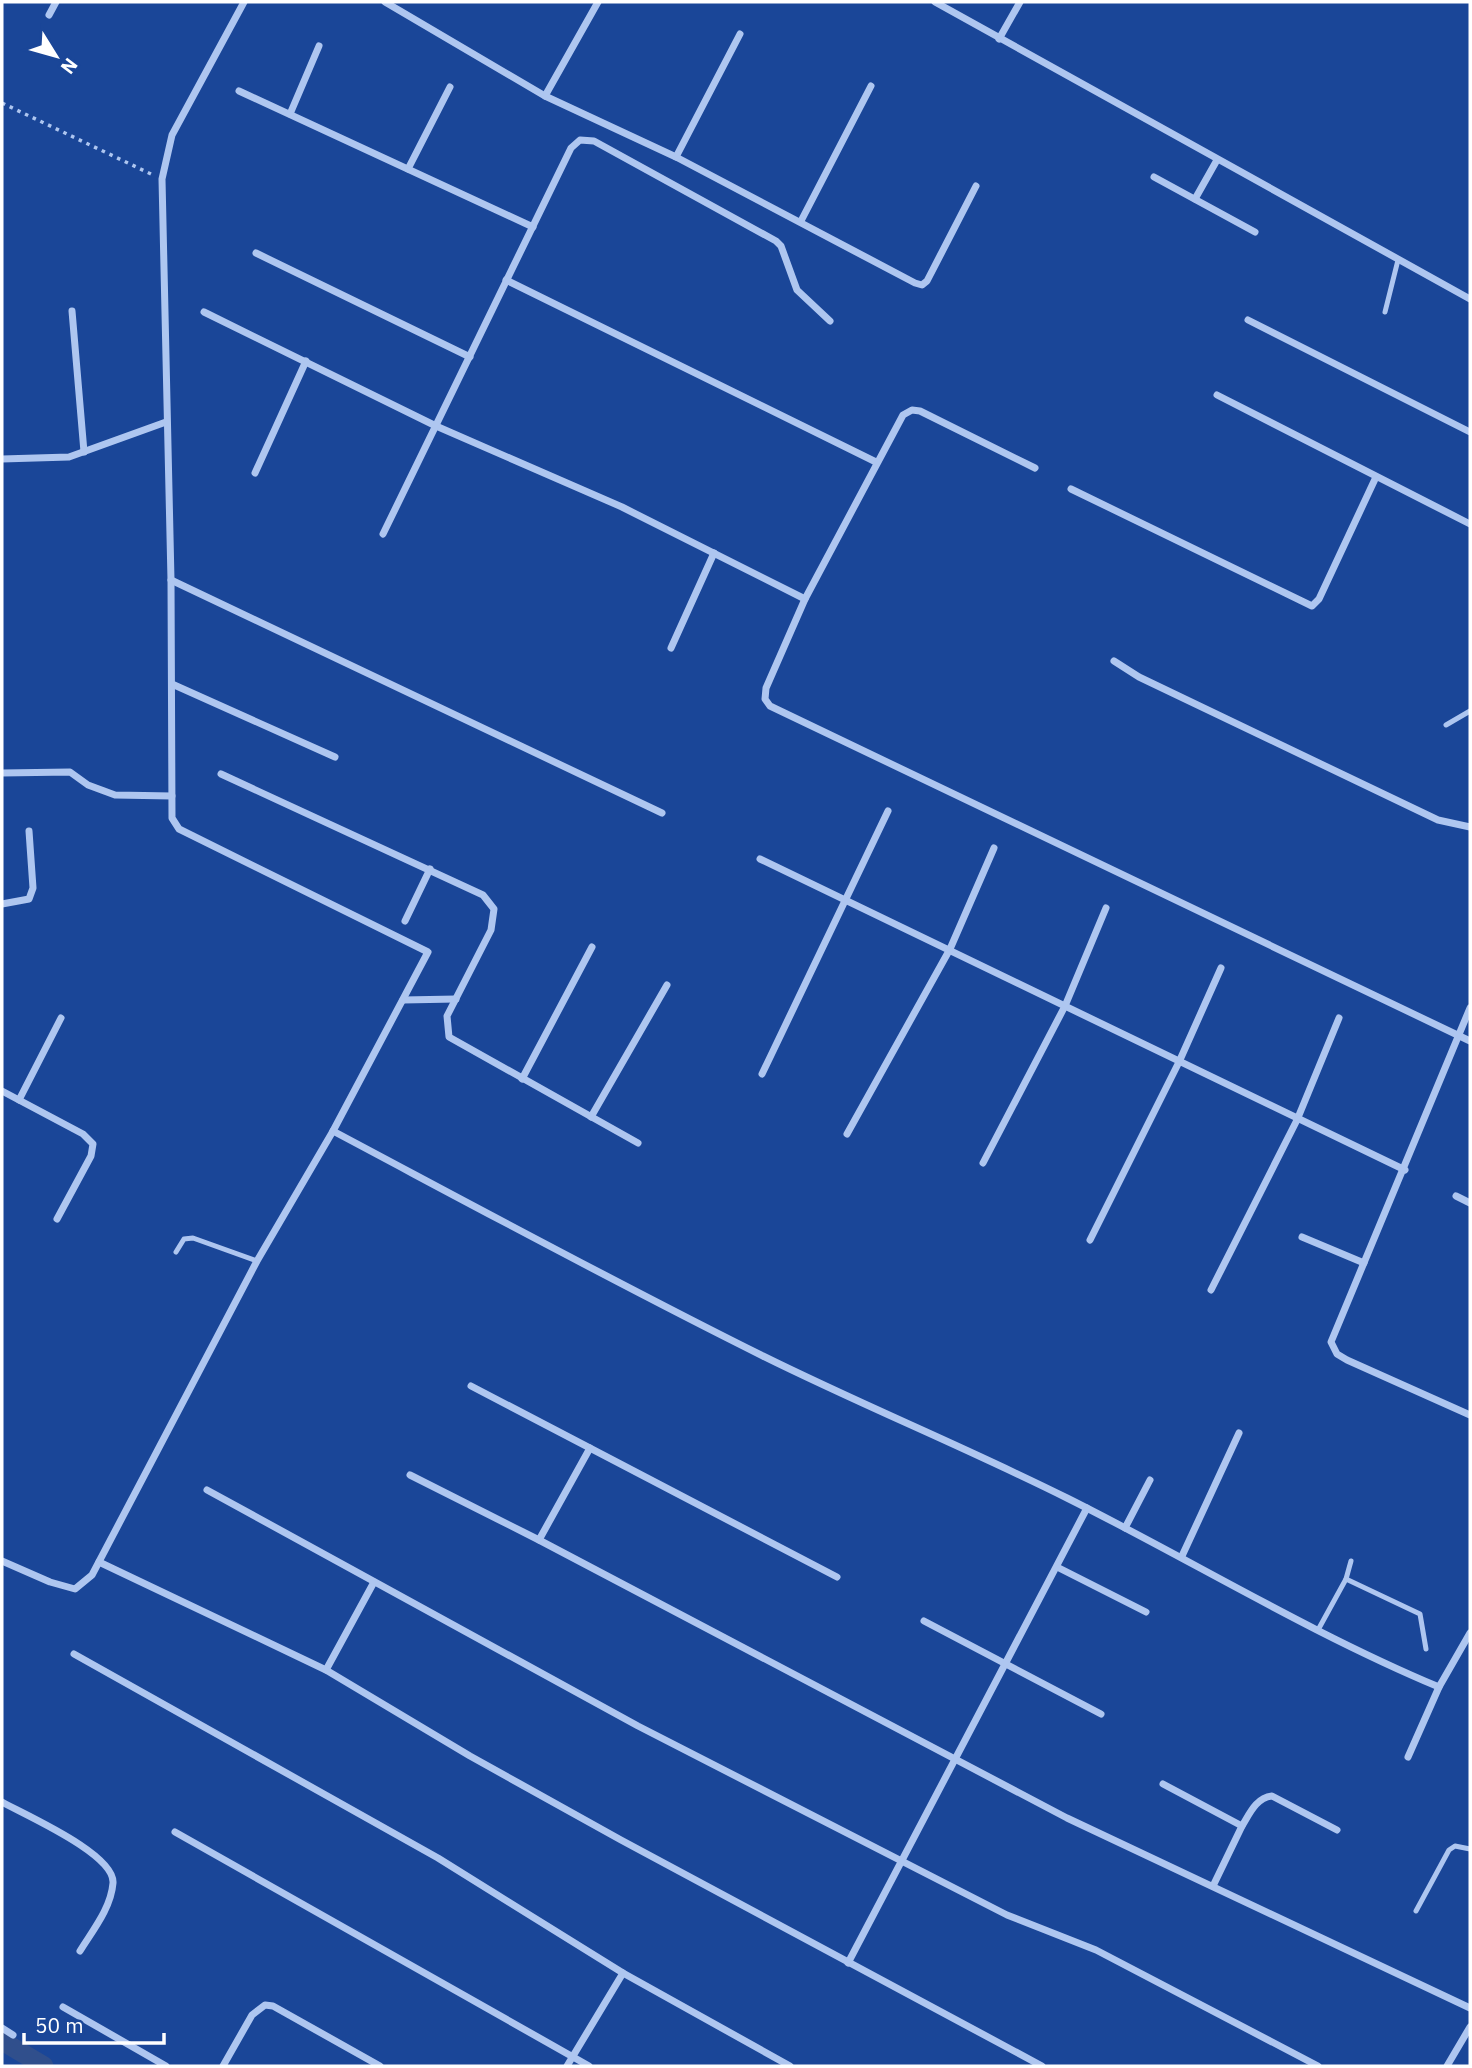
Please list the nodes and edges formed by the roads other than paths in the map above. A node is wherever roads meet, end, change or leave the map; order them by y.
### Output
1 (56, 2) edge
2 (244, 2) edge
3 (385, 2) edge
4 (598, 2) edge
5 (935, 2) edge
6 (1020, 2) edge
7 (49, 15) dead end
8 (740, 34) dead end
9 (999, 39) junction
10 (319, 46) dead end
11 (871, 86) dead end
12 (450, 88) dead end
13 (239, 91) dead end
14 (545, 96) junction
15 (289, 114) junction
16 (676, 157) junction
17 (1217, 160) junction
18 (408, 169) junction
19 (1154, 177) dead end
20 (976, 187) dead end
21 (1195, 200) junction
22 (801, 221) junction
23 (533, 227) junction
24 (1255, 232) dead end
25 (256, 253) dead end
26 (1398, 260) junction
27 (506, 280) junction
28 (1470, 299) edge
29 (72, 311) dead end
30 (204, 312) dead end
31 (1385, 312) dead end
32 (1248, 320) dead end
33 (830, 321) dead end
34 (470, 356) junction
35 (306, 361) junction
36 (1217, 395) dead end
37 (166, 422) junction
38 (436, 426) junction
39 (1470, 432) edge
40 (84, 452) junction
41 (2, 459) edge
42 (876, 462) junction
43 (1035, 468) dead end
44 (255, 473) dead end
45 (1376, 477) junction
46 (1071, 489) dead end
47 (1470, 524) edge
48 (383, 534) dead end
49 (714, 553) junction
50 (172, 580) junction
51 (805, 599) junction
52 (671, 648) dead end
53 (1114, 662) dead end
54 (172, 684) junction
55 (1470, 711) edge
56 (1446, 726) dead end
57 (335, 757) dead end
58 (2, 773) edge
59 (220, 774) dead end
60 (172, 796) junction
61 (888, 811) dead end
62 (662, 813) dead end
63 (1470, 827) edge
64 (29, 831) dead end
65 (994, 848) dead end
66 (760, 859) dead end
67 (430, 869) junction
68 (846, 902) junction
69 (2, 904) edge
70 (1106, 908) dead end
71 (405, 921) dead end
72 (592, 947) dead end
73 (950, 949) junction
74 (1221, 968) dead end
75 (667, 985) dead end
76 (456, 999) junction
77 (403, 1000) junction
78 (1065, 1006) junction
79 (1470, 1008) edge
80 (61, 1018) dead end
81 (1339, 1018) dead end
82 (1459, 1035) junction
83 (1470, 1041) edge
84 (1179, 1062) junction
85 (762, 1074) dead end
86 (522, 1079) junction
87 (3, 1094) edge
88 (19, 1100) junction
89 (591, 1117) junction
90 (1297, 1120) junction
91 (333, 1132) junction
92 (847, 1134) dead end
93 (638, 1143) dead end
94 (983, 1163) dead end
95 (1405, 1170) junction
96 (1456, 1196) dead end
97 (1470, 1203) edge
98 (57, 1219) dead end
99 (1303, 1237) dead end
100 (1090, 1240) dead end
101 (176, 1252) dead end
102 (257, 1261) junction
103 (1364, 1263) junction
104 (1211, 1290) dead end
105 (471, 1386) dead end
106 (1470, 1415) edge
107 (1239, 1433) dead end
108 (590, 1448) junction
109 (410, 1475) dead end
110 (1150, 1480) dead end
111 (207, 1490) dead end
112 (1087, 1508) junction
113 (1125, 1528) junction
114 (539, 1540) junction
115 (1182, 1556) junction
116 (2, 1561) edge
117 (1351, 1561) dead end
118 (99, 1562) junction
119 (1057, 1567) junction
120 (837, 1577) dead end
121 (1346, 1579) junction
122 (374, 1582) junction
123 (1146, 1612) dead end
124 (924, 1620) dead end
125 (1318, 1630) junction
126 (1470, 1633) edge
127 (1467, 1647) edge
128 (1426, 1649) dead end
129 (74, 1654) dead end
130 (1007, 1663) junction
131 (326, 1670) junction
132 (1438, 1687) junction
133 (1101, 1714) dead end
134 (1408, 1758) dead end
135 (956, 1760) junction
136 (1163, 1784) dead end
137 (2, 1802) edge
138 (1242, 1826) junction
139 (1337, 1830) dead end
140 (175, 1832) dead end
141 (1470, 1849) edge
142 (903, 1861) junction
143 (1213, 1886) junction
144 (1416, 1911) dead end
145 (80, 1951) dead end
146 (848, 1963) junction
147 (623, 1973) junction
148 (63, 2007) dead end
149 (1470, 2008) edge
150 (1470, 2027) edge
151 (2, 2028) edge
152 (13, 2035) dead end
153 (572, 2057) junction
154 (166, 2066) edge
155 (223, 2066) edge
156 (380, 2066) edge
157 (567, 2066) edge
158 (589, 2066) edge
159 (790, 2066) edge
160 (1042, 2066) edge
161 (1318, 2066) edge
162 (1447, 2066) edge

1 - 7 street
2 - 37 street
3 - 14 street
4 - 14 street
5 - 9 street
6 - 9 street
8 - 16 street
9 - 17 street
10 - 15 street
11 - 22 street
12 - 18 street
13 - 15 street
14 - 16 street
15 - 18 street
16 - 22 street
17 - 21 street
17 - 26 street
18 - 23 street
19 - 21 street
20 - 22 street
21 - 24 street
23 - 27 street
23 - 33 street
25 - 34 street
26 - 28 street
26 - 31 lane
27 - 34 street
27 - 42 street
29 - 40 street
30 - 35 street
32 - 39 street
34 - 38 street
35 - 38 street
35 - 44 street
36 - 45 street
37 - 40 street
37 - 50 street
38 - 48 street
38 - 49 street
40 - 41 street
42 - 43 street
42 - 51 street
45 - 46 street
45 - 47 street
49 - 51 street
49 - 52 street
50 - 54 street
50 - 62 street
51 - 82 street
53 - 63 street
54 - 57 street
54 - 60 street
55 - 56 lane
58 - 60 street
59 - 67 street
60 - 77 street
61 - 68 street
64 - 69 street
65 - 73 street
66 - 68 street
67 - 71 street
67 - 76 street
68 - 73 street
68 - 85 street
70 - 78 street
72 - 86 street
73 - 78 street
73 - 92 street
74 - 84 street
75 - 89 street
76 - 77 street
76 - 86 street
77 - 91 street
78 - 84 street
78 - 94 street
79 - 82 street
80 - 88 street
81 - 90 street
82 - 83 street
82 - 95 street
84 - 90 street
84 - 100 street
86 - 89 street
87 - 88 street
88 - 98 street
89 - 93 street
90 - 95 street
90 - 104 street
91 - 102 street
91 - 112 street
95 - 103 street
96 - 97 street
99 - 103 street
101 - 102 lane
102 - 118 street
103 - 106 street
105 - 108 street
107 - 115 street
108 - 114 street
108 - 120 street
109 - 114 street
110 - 113 street
111 - 122 street
112 - 113 street
112 - 119 street
113 - 115 street
114 - 135 street
115 - 125 street
116 - 118 street
117 - 121 lane
118 - 131 street
119 - 123 street
119 - 130 street
121 - 125 lane
121 - 128 lane
122 - 131 street
122 - 142 street
124 - 130 street
125 - 132 street
126 - 127 street
127 - 132 street
129 - 147 street
130 - 133 street
130 - 135 street
131 - 146 street
132 - 134 street
135 - 142 street
135 - 143 street
136 - 138 street
137 - 145 street
138 - 139 street
138 - 143 street
140 - 153 street
141 - 144 lane
142 - 146 street
142 - 161 street
143 - 149 street
146 - 160 street
147 - 153 street
147 - 159 street
148 - 154 street
150 - 162 street
151 - 152 street
153 - 157 street
153 - 158 street
155 - 156 street

